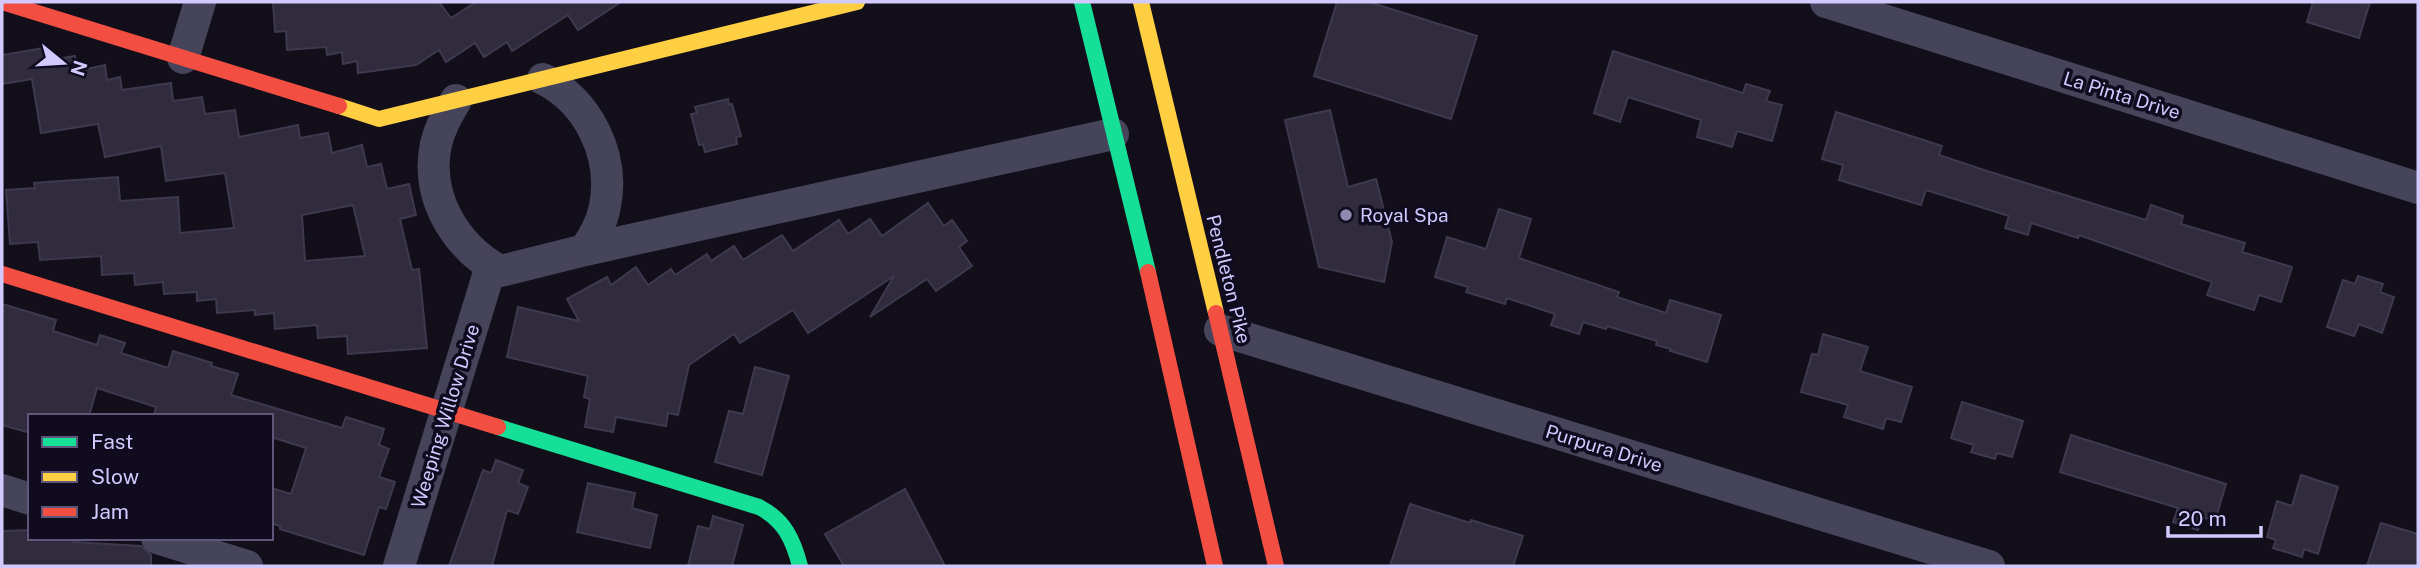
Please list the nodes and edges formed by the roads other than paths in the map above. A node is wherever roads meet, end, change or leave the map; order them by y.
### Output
1 (2, 2) edge
2 (200, 2) edge
3 (857, 2) edge
4 (1082, 2) edge
5 (1141, 2) edge
6 (1826, 2) edge
7 (183, 58) junction
8 (542, 79) junction
9 (456, 100) junction
10 (1113, 134) junction
11 (2418, 188) edge
12 (585, 250) junction
13 (491, 266) junction
14 (2, 274) edge
15 (1220, 330) junction
16 (448, 411) junction
17 (2, 490) edge
18 (28, 498) edge
19 (163, 540) edge
20 (247, 566) edge
21 (399, 566) edge
22 (800, 566) edge
23 (1215, 566) edge
24 (1276, 566) edge
25 (1989, 566) edge

1 - 7 street
2 - 7 street
3 - 8 street
4 - 10 street
5 - 15 street, Pendleton Pike
6 - 11 street, La Pinta Drive
7 - 9 street
8 - 9 street
8 - 12 street
9 - 13 street
10 - 12 street
10 - 23 street
12 - 13 street
13 - 16 street, Weeping Willow Drive
14 - 16 street
15 - 24 street, Pendleton Pike
15 - 25 street, Purpura Drive
16 - 21 street, Weeping Willow Drive
16 - 22 street
17 - 18 street
19 - 20 street

